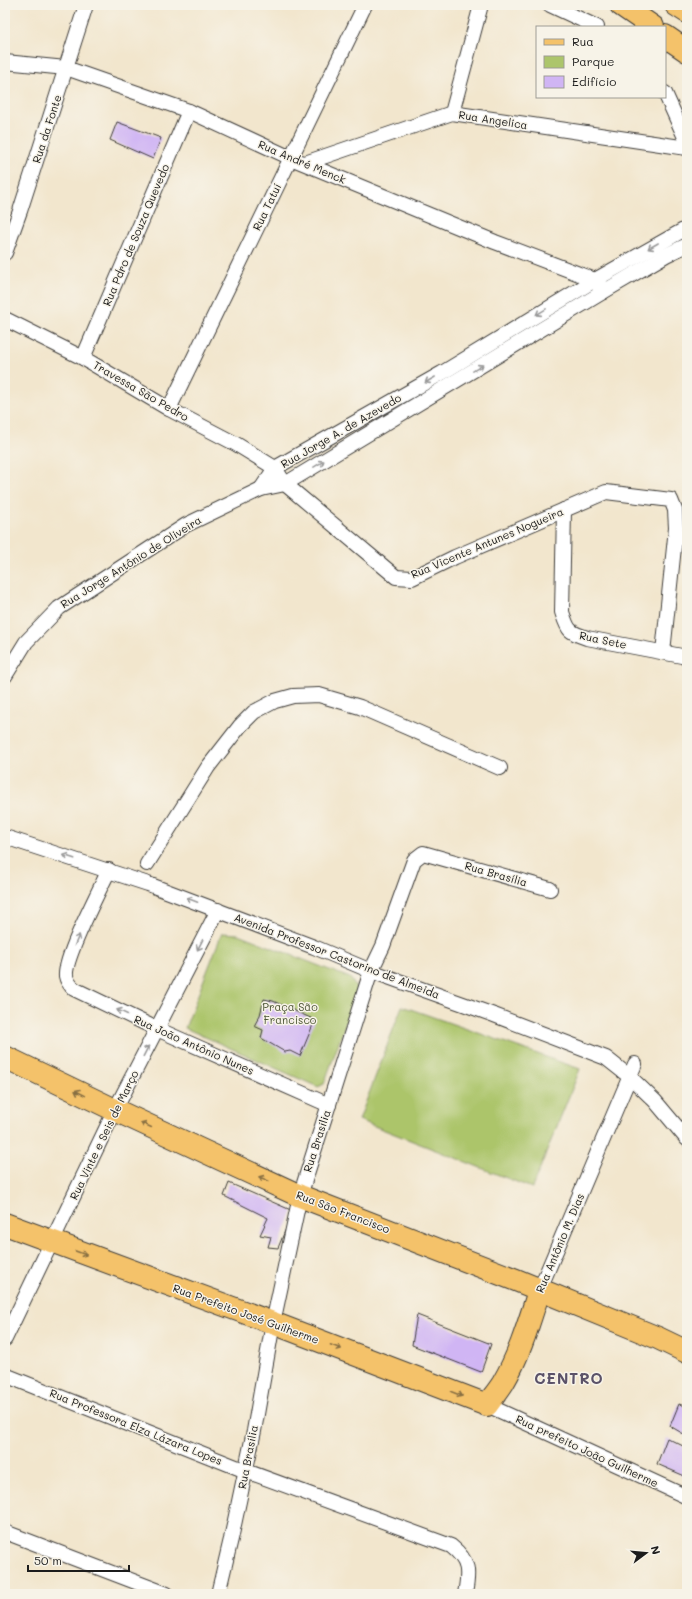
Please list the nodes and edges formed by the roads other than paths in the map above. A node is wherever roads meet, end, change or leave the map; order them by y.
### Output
1 (86, 5) edge
2 (365, 5) edge
3 (481, 5) edge
4 (550, 5) edge
5 (621, 5) edge
6 (676, 5) edge
7 (687, 12) edge
8 (595, 26) edge
9 (652, 26) edge
10 (666, 37) edge
11 (687, 51) edge
12 (5, 62) edge
13 (66, 68) junction
14 (666, 95) edge
15 (189, 111) junction
16 (452, 113) junction
17 (687, 142) edge
18 (687, 148) edge
19 (291, 158) junction
20 (305, 163) junction
21 (687, 228) edge
22 (687, 245) edge
23 (5, 253) edge
24 (595, 280) junction
25 (603, 292) junction
26 (5, 319) edge
27 (83, 358) junction
28 (170, 409) junction
29 (275, 468) junction
30 (285, 484) junction
31 (261, 489) junction
32 (564, 510) junction
33 (663, 652) junction
34 (687, 657) edge
35 (5, 676) edge
36 (500, 768) dead end
37 (5, 837) edge
38 (147, 864) dead end
39 (109, 870) junction
40 (550, 889) dead end
41 (218, 910) junction
42 (371, 971) junction
43 (157, 1029) junction
44 (5, 1057) edge
45 (635, 1064) dead end
46 (630, 1077) junction
47 (329, 1105) junction
48 (115, 1110) junction
49 (687, 1139) edge
50 (300, 1196) junction
51 (5, 1224) edge
52 (52, 1243) junction
53 (539, 1291) junction
54 (273, 1323) junction
55 (5, 1340) edge
56 (687, 1352) edge
57 (5, 1375) edge
58 (487, 1405) junction
59 (246, 1471) junction
60 (687, 1497) edge
61 (5, 1532) edge
62 (167, 1594) edge
63 (218, 1594) edge
64 (465, 1594) edge

1 - 13 street, Rua da Fonte
2 - 19 street, Rua Tatuí
3 - 16 street
4 - 8 street
5 - 9 main road
6 - 7 main road
10 - 11 main road
12 - 13 street, Rua André Menck
13 - 15 street, Rua André Menck
13 - 23 street, Rua da Fonte
14 - 17 street
15 - 19 street, Rua André Menck
15 - 27 street, Rua Pdro de Souza Quevedo
16 - 18 street, Rua Angelica
16 - 20 street, Rua Angelica
19 - 20 street, Rua André Menck
19 - 28 street, Rua Tatuí
20 - 24 street, Rua André Menck
21 -> 24 street, Rua Jorge A. de Azevedo
22 - 25 street, Rua Jorge A. de Azevedo
24 - 25 street
24 -> 29 street, Rua Jorge A. de Azevedo
30 -> 25 street, Rua Jorge A. de Azevedo
26 - 27 street, Travessa São Pedro
27 - 28 street, Travessa São Pedro
28 - 29 street, Travessa São Pedro
29 - 30 street, Rua Vicente Antunes Nogueira
29 - 31 street, Rua Jorge A. de Azevedo
30 - 31 street, Rua Jorge A. de Azevedo
30 - 32 street, Rua Vicente Antunes Nogueira
31 - 35 street, Rua Jorge Antônio de Oliveira
32 - 33 street, Rua Sete
32 - 33 street, Rua Vicente Antunes Nogueira
33 - 34 street, Rua Sete
36 - 38 street
39 -> 37 street, Avenida Professor Castorino de Almeida
41 -> 39 street, Avenida Professor Castorino de Almeida
43 -> 39 street, Rua João Antônio Nunes
40 - 42 street, Rua Brasília
41 - 42 street, Avenida Professor Castorino de Almeida
41 -> 43 street
42 - 46 street, Avenida Professor Castorino de Almeida
42 - 47 street, Rua Brasília
43 - 47 street, Rua João Antônio Nunes
48 -> 43 street, Rua Vinte e Seis de Março
48 -> 44 main road, Rua São Francisco
45 - 46 street, Rua Antônio M. Dias
46 - 49 street, Avenida Professor Castorino de Almeida
46 - 53 street, Rua Antônio M. Dias
47 - 50 street, Rua Brasília
50 -> 48 main road, Rua São Francisco
48 - 52 street, Rua Vinte e Seis de Março
50 - 53 main road, Rua São Francisco
50 - 54 street, Rua Brasília
51 - 52 main road, Rua Prefeito José Guilherme
52 -> 54 main road, Rua Prefeito José Guilherme
52 - 55 street, Rua Vinte e Seis de Março
53 - 56 main road, Rua São Francisco
53 - 58 main road, Rua Antônio M. Dias
54 -> 58 main road, Rua Prefeito José Guilherme
54 - 59 street, Rua Brasília
57 - 59 street, Rua Professora Elza Lázara Lopes
58 - 60 street, Rua prefeito João Guilherme
59 - 63 street, Rua Brasília
59 - 64 street, Rua Professora Elza Lázara Lopes
61 - 62 street

